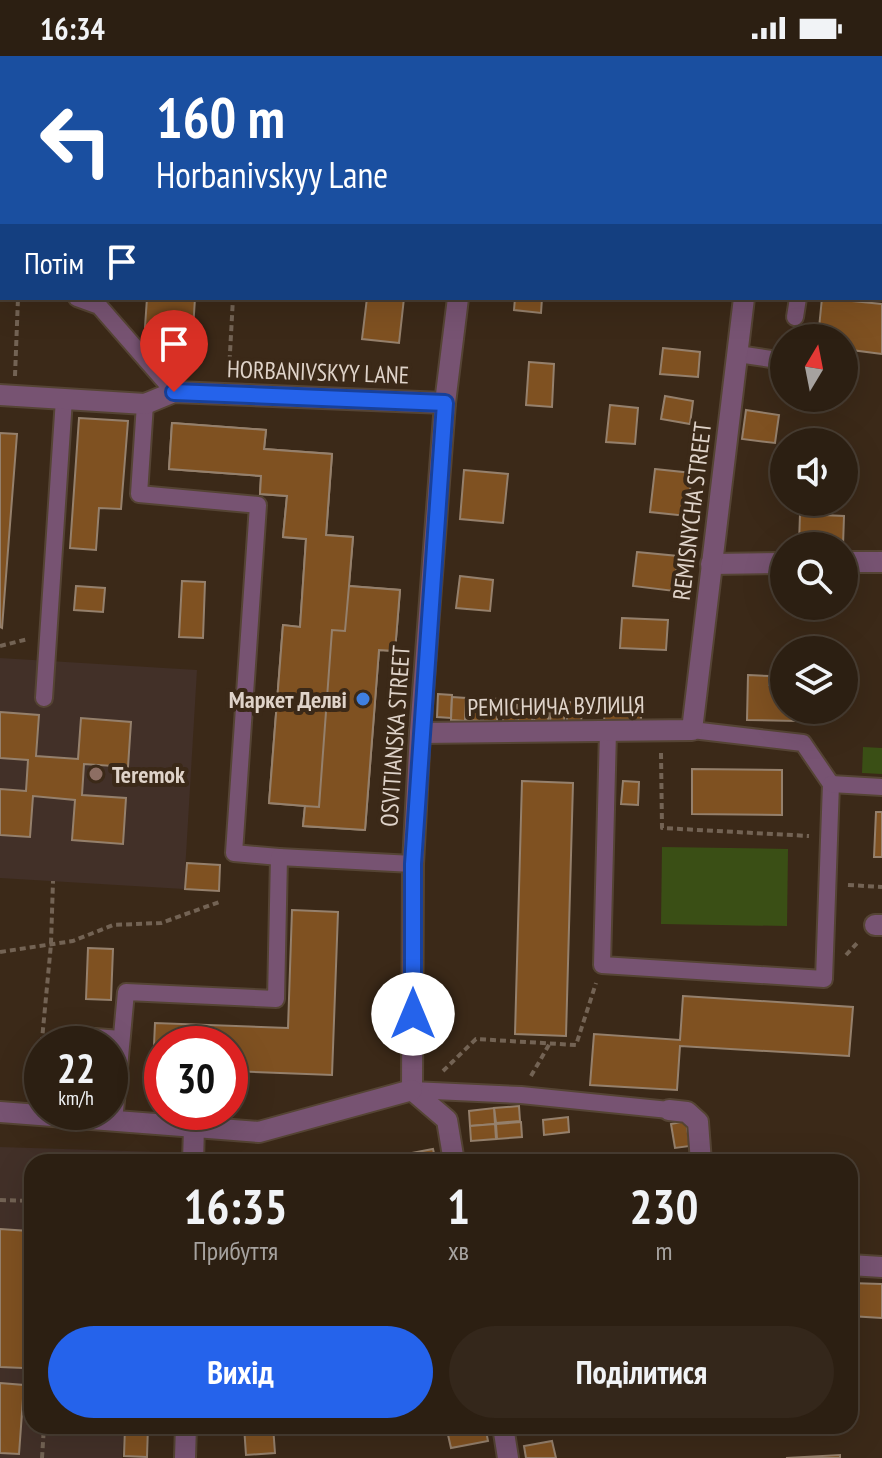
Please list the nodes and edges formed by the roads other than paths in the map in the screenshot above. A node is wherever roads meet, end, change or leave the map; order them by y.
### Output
1 (82, 300) edge
2 (458, 300) edge
3 (744, 300) edge
4 (798, 300) edge
5 (795, 317) dead end
6 (738, 354) junction
7 (770, 359) edge
8 (174, 392) junction
9 (7, 396) edge
10 (64, 399) junction
11 (445, 403) junction
12 (145, 404) junction
13 (858, 562) edge
14 (882, 562) edge
15 (770, 563) edge
16 (711, 564) junction
17 (44, 698) dead end
18 (692, 730) junction
19 (608, 731) junction
20 (420, 733) junction
21 (831, 784) junction
22 (882, 787) edge
23 (279, 857) junction
24 (413, 864) junction
25 (122, 1026) edge
26 (412, 1082) junction
27 (669, 1110) joint
28 (0, 1112) edge
29 (24, 1114) edge
30 (194, 1130) edge
31 (233, 1130) edge
32 (193, 1154) edge
33 (453, 1154) edge
34 (700, 1154) edge
35 (858, 1266) edge
36 (882, 1267) edge
37 (186, 1434) edge
38 (504, 1434) edge
39 (185, 1458) edge
40 (508, 1458) edge

1 - 8 lane
2 - 11 street, OSVITIANSKA STREET
3 - 6 street, REMISNYCHA STREET
4 - 5 lane
6 - 7 lane
6 - 16 street, REMISNYCHA STREET
8 - 11 street, HORBANIVSKYY LANE
8 - 12 street, HORBANIVSKYY LANE
9 - 10 street, HORBANIVSKYY LANE
10 - 12 street, HORBANIVSKYY LANE
10 - 17 lane
11 - 20 street, OSVITIANSKA STREET
12 - 23 lane
13 - 14 street
15 - 16 street
16 - 18 street, REMISNYCHA STREET
18 - 19 street, РЕМІСНИЧА ВУЛИЦЯ
18 - 21 lane
19 - 20 street, РЕМІСНИЧА ВУЛИЦЯ
19 - 21 lane
20 - 24 street, OSVITIANSKA STREET
21 - 22 lane
23 - 24 lane
23 - 25 lane
24 - 26 street, OSVITIANSKA STREET
26 - 27 lane
26 - 31 street
26 - 33 street
27 - 34 street
28 - 29 street
30 - 32 street
35 - 36 street
37 - 39 street
38 - 40 street

